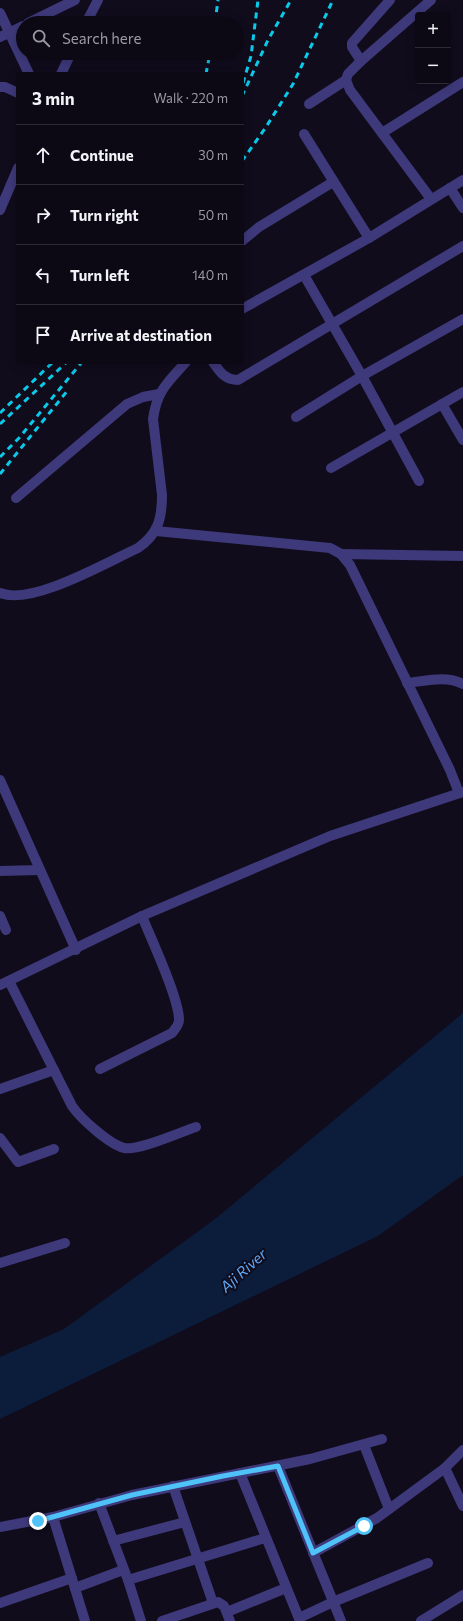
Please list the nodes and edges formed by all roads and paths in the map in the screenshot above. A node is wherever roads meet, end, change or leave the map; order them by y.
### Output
1 (75, 0) edge
2 (98, 0) edge
3 (390, 0) edge
4 (431, 0) edge
5 (0, 13) edge
6 (42, 16) edge
7 (90, 16) edge
8 (16, 29) edge
9 (4, 35) edge
10 (16, 54) edge
11 (20, 60) edge
12 (68, 60) edge
13 (361, 61) junction
14 (28, 72) edge
15 (62, 72) edge
16 (346, 80) junction
17 (463, 82) edge
18 (0, 88) edge
19 (16, 92) edge
20 (309, 104) dead end
21 (382, 133) junction
22 (304, 134) dead end
23 (16, 171) edge
24 (463, 180) edge
25 (333, 182) junction
26 (450, 188) junction
27 (2, 195) edge
28 (431, 199) junction
29 (463, 208) edge
30 (0, 210) edge
31 (369, 238) junction
32 (244, 240) edge
33 (463, 246) edge
34 (304, 275) junction
35 (244, 305) edge
36 (463, 319) edge
37 (332, 325) junction
38 (184, 364) edge
39 (214, 364) edge
40 (362, 376) junction
41 (463, 392) edge
42 (159, 394) junction
43 (442, 404) junction
44 (296, 417) dead end
45 (392, 432) junction
46 (463, 440) edge
47 (331, 468) dead end
48 (419, 480) dead end
49 (16, 498) dead end
50 (156, 531) junction
51 (341, 554) junction
52 (463, 556) edge
53 (2, 596) edge
54 (407, 683) junction
55 (463, 684) edge
56 (0, 780) edge
57 (461, 792) edge
58 (39, 870) junction
59 (0, 871) edge
60 (0, 916) edge
61 (142, 916) junction
62 (6, 930) dead end
63 (76, 950) junction
64 (5, 983) edge
65 (100, 1069) dead end
66 (54, 1070) junction
67 (0, 1089) edge
68 (196, 1127) dead end
69 (0, 1138) edge
70 (54, 1149) dead end
71 (65, 1243) dead end
72 (0, 1263) edge
73 (382, 1439) dead end
74 (364, 1445) junction
75 (463, 1450) edge
76 (278, 1466) junction
77 (445, 1468) junction
78 (240, 1473) junction
79 (173, 1486) junction
80 (99, 1503) junction
81 (463, 1506) edge
82 (389, 1509) junction
83 (53, 1517) junction
84 (185, 1522) junction
85 (0, 1527) edge
86 (265, 1538) junction
87 (113, 1541) junction
88 (313, 1553) junction
89 (197, 1558) junction
90 (428, 1563) dead end
91 (123, 1570) junction
92 (128, 1580) junction
93 (73, 1583) junction
94 (286, 1588) junction
95 (463, 1595) edge
96 (332, 1602) junction
97 (0, 1603) edge
98 (213, 1603) junction
99 (190, 1616) edge
100 (228, 1616) edge
101 (299, 1620) edge
102 (85, 1621) edge
103 (141, 1621) edge
104 (162, 1621) edge
105 (341, 1621) edge
106 (420, 1621) edge

1 - 6 street
2 - 7 street
3 - 13 street
4 - 13 street
5 - 9 street
8 - 9 street
9 - 10 street
11 - 14 street
12 - 15 street
13 - 16 street
16 - 20 street
16 - 21 street
17 - 21 street
18 - 19 street
21 - 28 street
22 - 25 street
23 - 27 street
24 - 26 street
25 - 31 street
25 - 32 street
26 - 28 street
26 - 29 street
27 - 30 street
28 - 31 street
31 - 34 street
33 - 37 street
34 - 35 street
34 - 37 street
36 - 40 street
37 - 39 street
37 - 40 street
38 - 42 street
40 - 44 street
40 - 45 street
41 - 43 street
42 - 49 street
42 - 50 street
43 - 45 street
43 - 46 street
45 - 47 street
45 - 48 street
50 - 51 street
50 - 53 street
51 - 52 street
51 - 54 street
54 - 55 street
54 - 57 street
56 - 58 street
57 - 61 street
58 - 59 street
58 - 63 street
60 - 62 street
61 - 63 street
61 - 65 street
63 - 64 street
64 - 66 street
66 - 67 street
66 - 68 street
69 - 70 street
71 - 72 street
73 - 74 street
74 - 76 street
74 - 82 street
75 - 77 street
76 - 78 street
76 - 88 street
77 - 81 street
77 - 82 street
78 - 79 street
78 - 86 street
79 - 80 street
79 - 84 street
80 - 83 street
80 - 87 street
82 - 88 street
83 - 85 street
83 - 93 street
84 - 87 street
84 - 89 street
86 - 89 street
86 - 94 street
87 - 91 street
88 - 96 street
89 - 92 street
89 - 98 street
90 - 96 street
91 - 92 street
91 - 93 street
92 - 103 street
93 - 97 street
93 - 102 street
94 - 100 street
94 - 101 street
95 - 106 street
96 - 101 street
96 - 105 street
98 - 99 street
98 - 100 street
99 - 104 street

